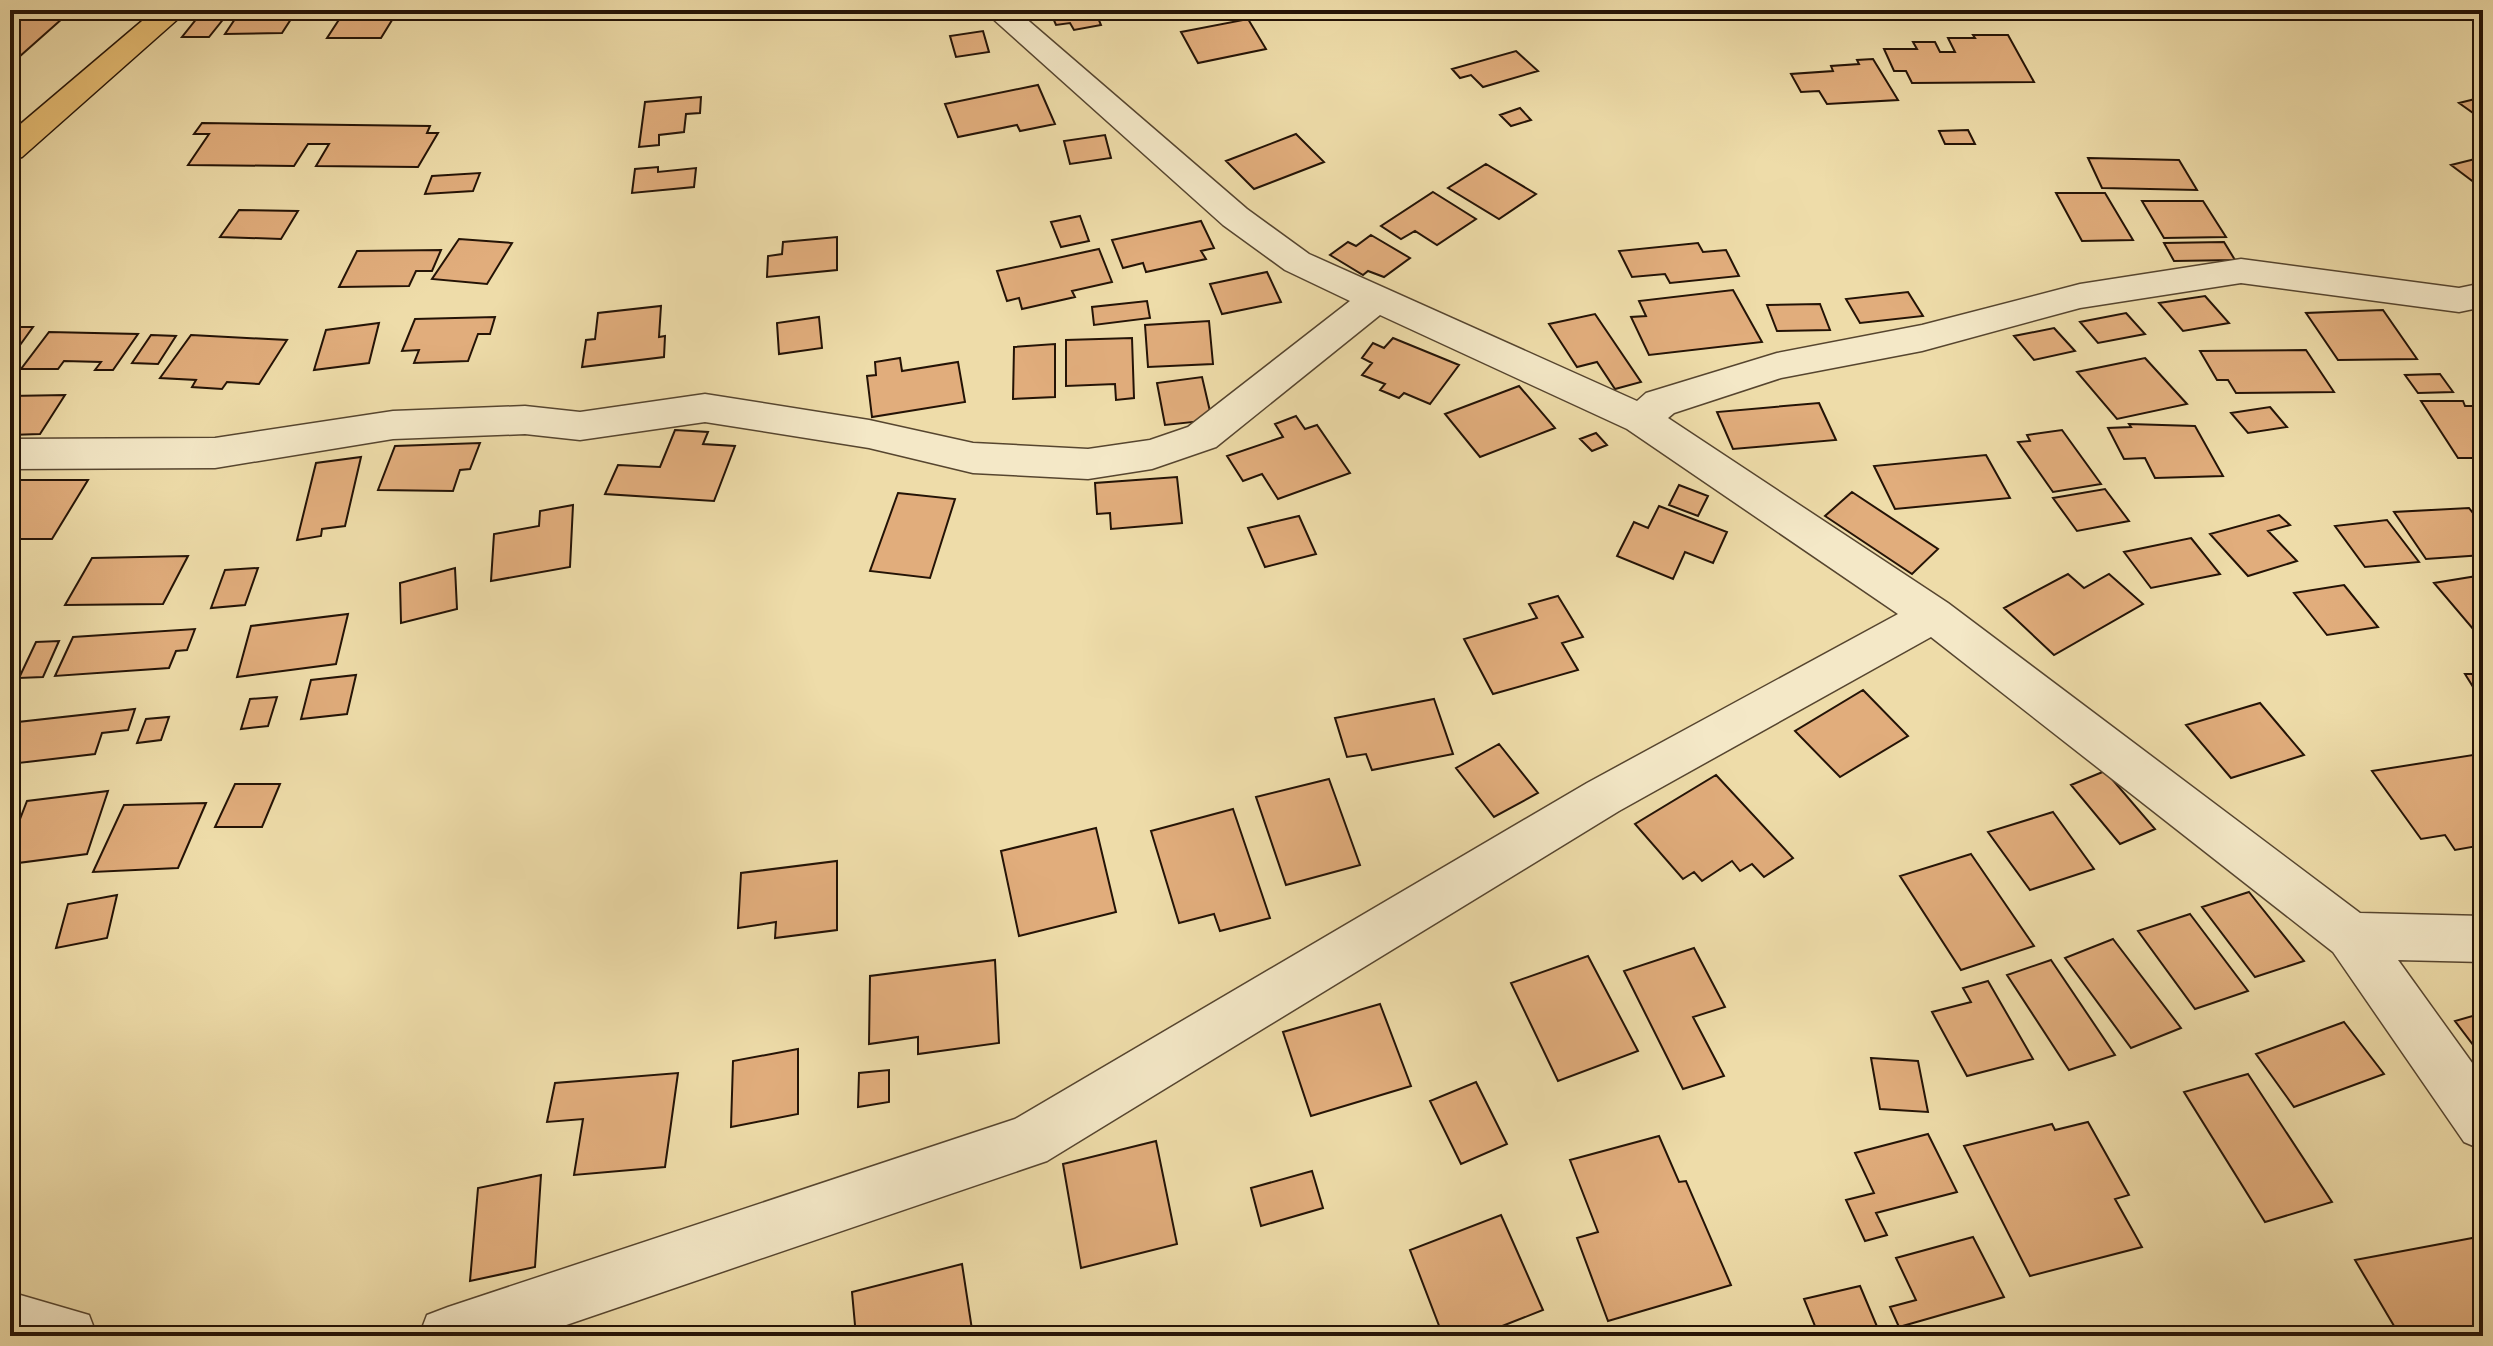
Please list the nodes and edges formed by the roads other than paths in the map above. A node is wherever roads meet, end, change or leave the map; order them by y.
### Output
1 (173, 10) edge
2 (998, 10) edge
3 (10, 150) edge
4 (2483, 295) edge
5 (1376, 299) junction
6 (1641, 419) junction
7 (10, 454) edge
8 (1933, 615) junction
9 (2351, 936) junction
10 (2483, 939) edge
11 (2483, 1123) edge
12 (10, 1321) edge
13 (68, 1336) edge
14 (448, 1336) edge

1 - 3 highway
2 - 5 street
4 - 6 street
5 - 6 street
5 - 7 street
6 - 8 street
8 - 9 street
8 - 14 street
9 - 10 street
9 - 11 street
12 - 13 street

